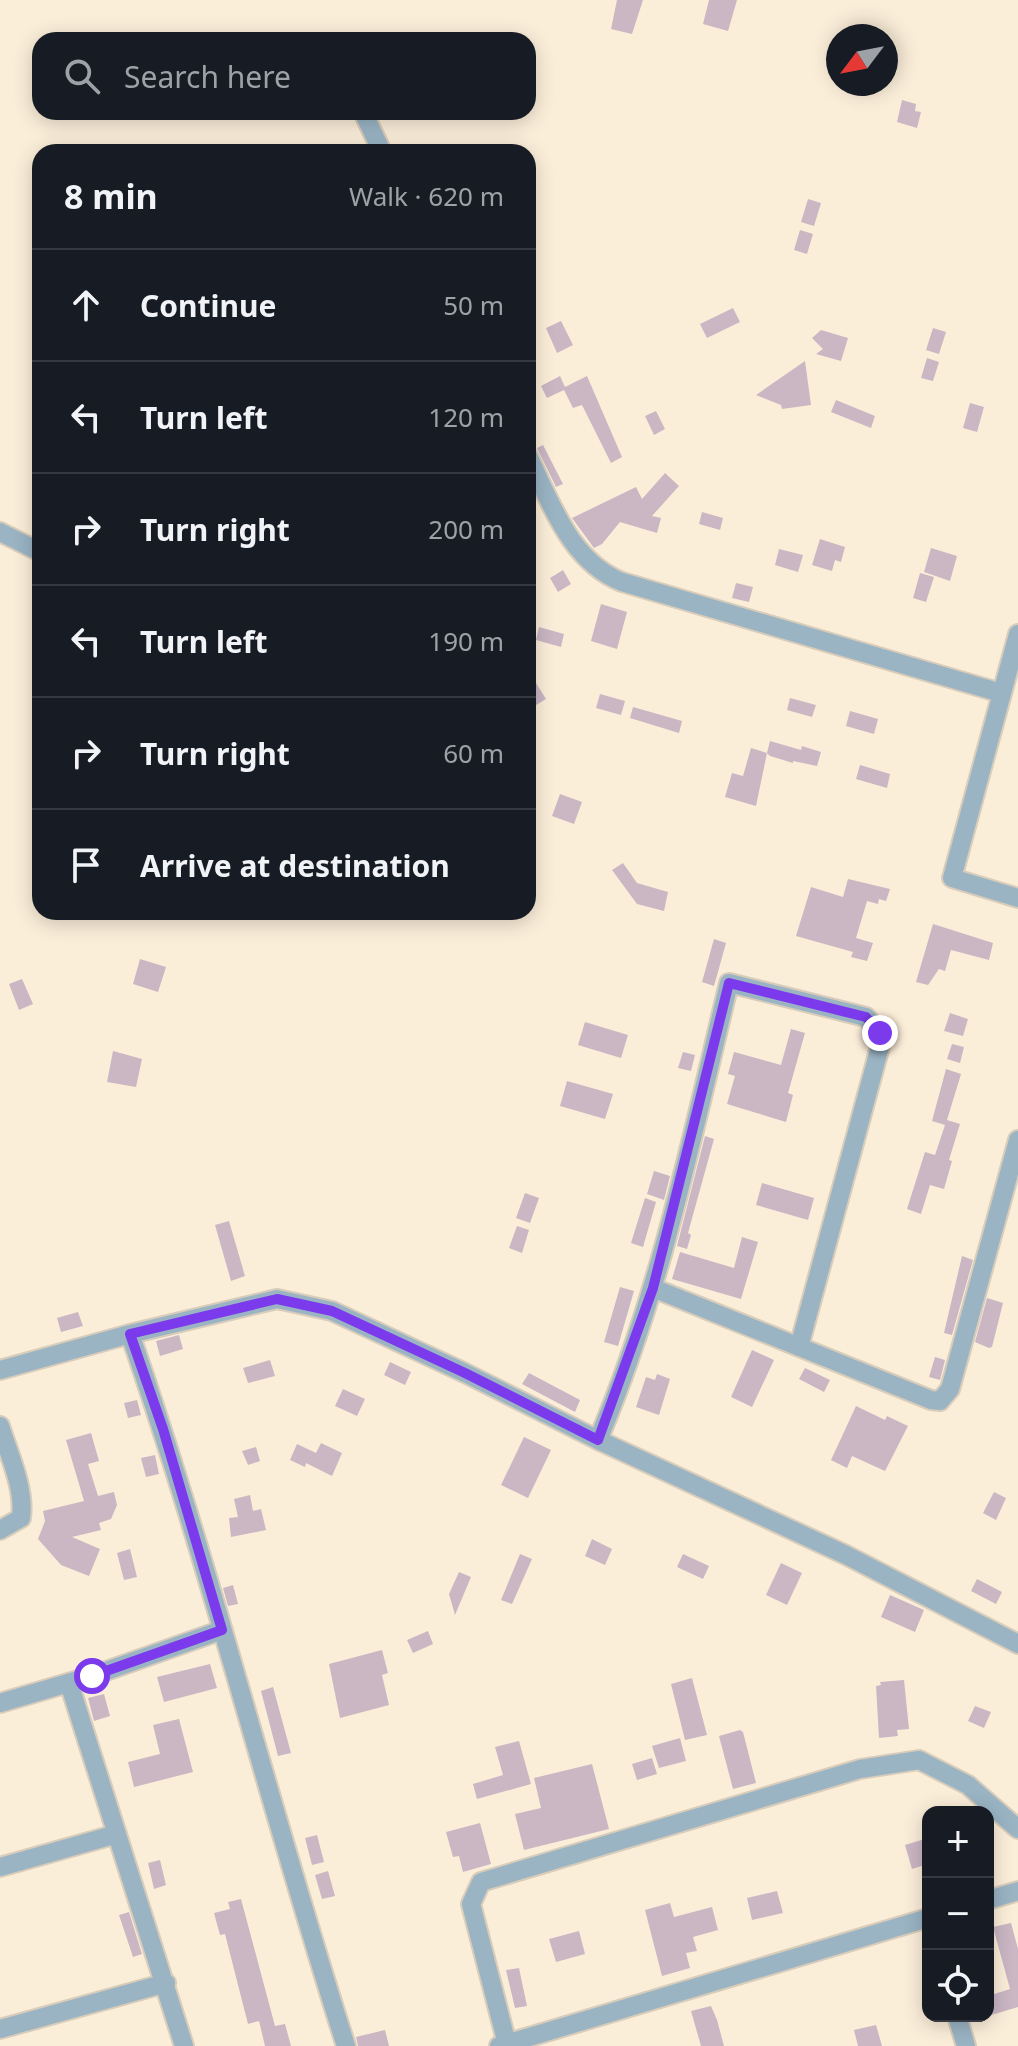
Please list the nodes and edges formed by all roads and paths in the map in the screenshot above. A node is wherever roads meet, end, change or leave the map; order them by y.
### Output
1 (367, 120) edge
2 (378, 144) edge
3 (536, 473) edge
4 (0, 532) edge
5 (32, 548) edge
6 (1018, 634) edge
7 (1001, 693) junction
8 (1018, 898) edge
9 (1018, 1140) edge
10 (653, 1288) junction
11 (130, 1334) junction
12 (799, 1347) junction
13 (0, 1370) edge
14 (0, 1426) edge
15 (598, 1440) junction
16 (0, 1530) edge
17 (222, 1630) junction
18 (1018, 1644) edge
19 (69, 1683) junction
20 (0, 1703) edge
21 (1018, 1829) edge
22 (117, 1834) junction
23 (0, 1867) edge
24 (1018, 1891) edge
25 (994, 1898) edge
26 (922, 1920) edge
27 (166, 1983) junction
28 (959, 2022) edge
29 (0, 2029) edge
30 (503, 2045) edge
31 (184, 2046) edge
32 (346, 2046) edge
33 (966, 2046) edge

1 - 2 street
3 - 7 street
4 - 5 street
6 - 7 street
7 - 8 street
9 - 12 street
10 - 12 street
10 - 12 street
10 - 15 street
11 - 13 street
11 - 15 street
11 - 17 street
14 - 16 street
15 - 18 street
17 - 19 street
17 - 32 street
19 - 20 street
19 - 22 street
21 - 30 street
22 - 23 street
22 - 27 street
24 - 25 street
26 - 30 street
27 - 29 street
27 - 31 street
28 - 33 street

